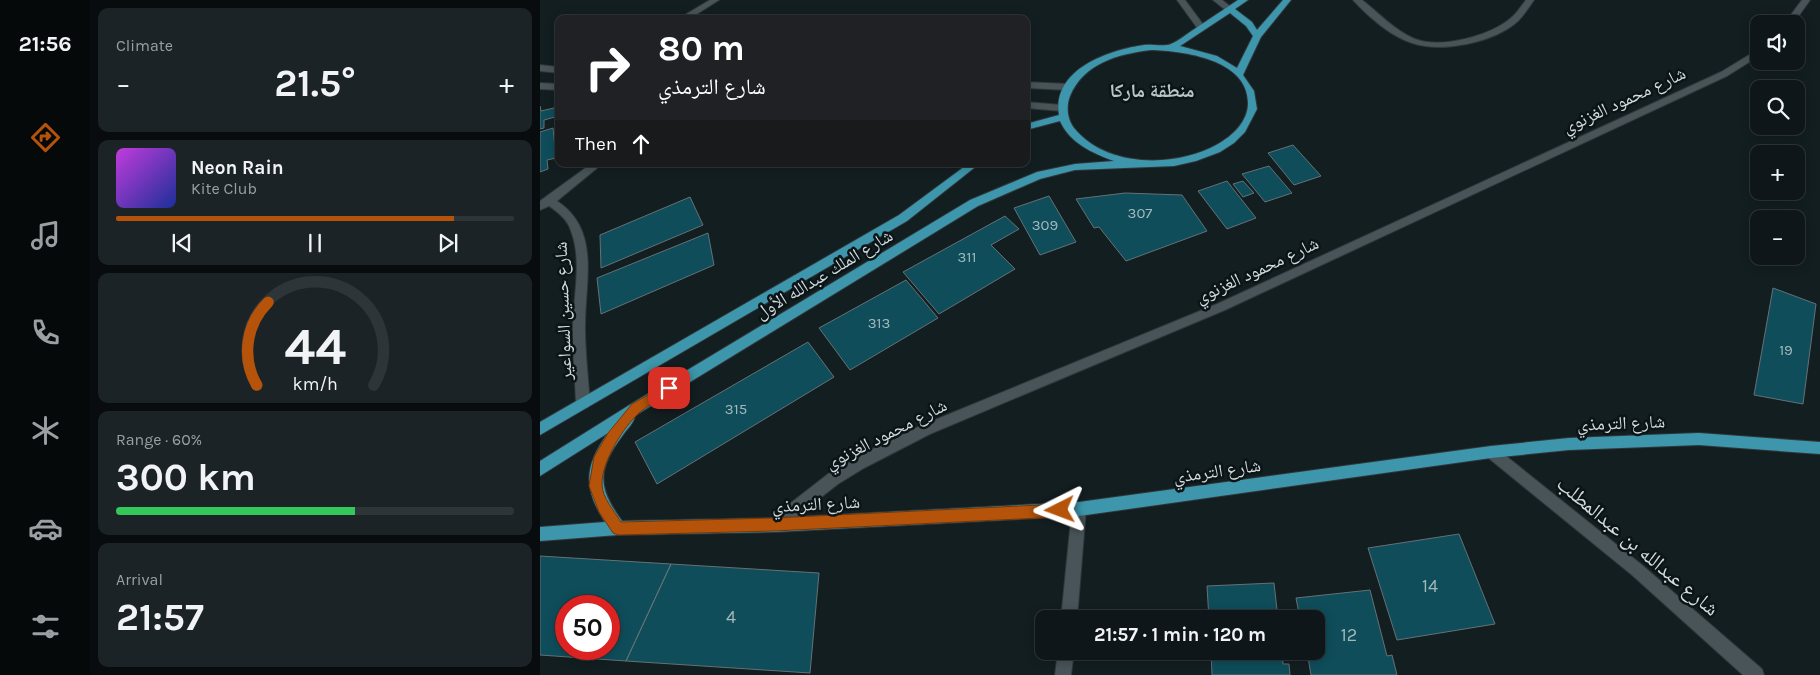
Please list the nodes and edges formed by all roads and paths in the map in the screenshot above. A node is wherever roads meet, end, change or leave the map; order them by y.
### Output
1 (716, 0) edge
2 (1181, 0) edge
3 (1217, 0) edge
4 (1244, 0) edge
5 (1287, 0) edge
6 (1356, 0) edge
7 (1530, 0) edge
8 (1806, 0) edge
9 (1231, 10) junction
10 (690, 15) edge
11 (1795, 15) edge
12 (1201, 27) junction
13 (1257, 36) junction
14 (1173, 47) junction
15 (1750, 58) edge
16 (540, 68) edge
17 (555, 70) edge
18 (1239, 74) junction
19 (1030, 85) edge
20 (540, 86) edge
21 (555, 87) edge
22 (1068, 87) junction
23 (1030, 107) edge
24 (1063, 112) junction
25 (1030, 125) edge
26 (1145, 163) junction
27 (593, 167) edge
28 (970, 167) edge
29 (545, 203) edge
30 (583, 403) junction
31 (636, 408) junction
32 (540, 429) edge
33 (1820, 448) edge
34 (1492, 452) junction
35 (540, 469) edge
36 (1079, 509) junction
37 (774, 525) junction
38 (618, 528) junction
39 (540, 534) edge
40 (1070, 610) edge
41 (1065, 660) edge
42 (1063, 675) edge
43 (1756, 675) edge

1 - 10 street
2 - 12 street
3 - 9 street
4 - 9 main road
5 - 13 main road
6 - 7 street
8 - 11 street
9 - 12 main road
9 - 13 main road
12 - 14 main road
13 - 18 main road
14 - 18 main road
14 - 22 main road
15 - 37 street, شارع محمود الغزنوي
16 - 17 street
18 - 26 main road
19 - 22 street
20 - 21 street
22 - 24 main road
23 - 24 street
24 - 25 main road
24 - 26 main road
26 - 31 main road, شارع الملك عبدالله الأول
27 - 29 street
28 - 30 main road, شارع الملك عبدالله الأول
29 - 30 street, شارع حسين السواعير
30 - 32 main road, شارع الملك عبدالله الأول
31 - 35 main road, شارع الملك عبدالله الأول
31 - 38 main road
33 - 34 main road, شارع الترمذي
34 - 36 main road, شارع الترمذي
34 - 43 street, شارع عبدالله بن عبدالمطلب
36 - 37 main road, شارع الترمذي
36 - 40 street
37 - 38 main road, شارع الترمذي
38 - 39 main road, شارع الترمذي
41 - 42 street

